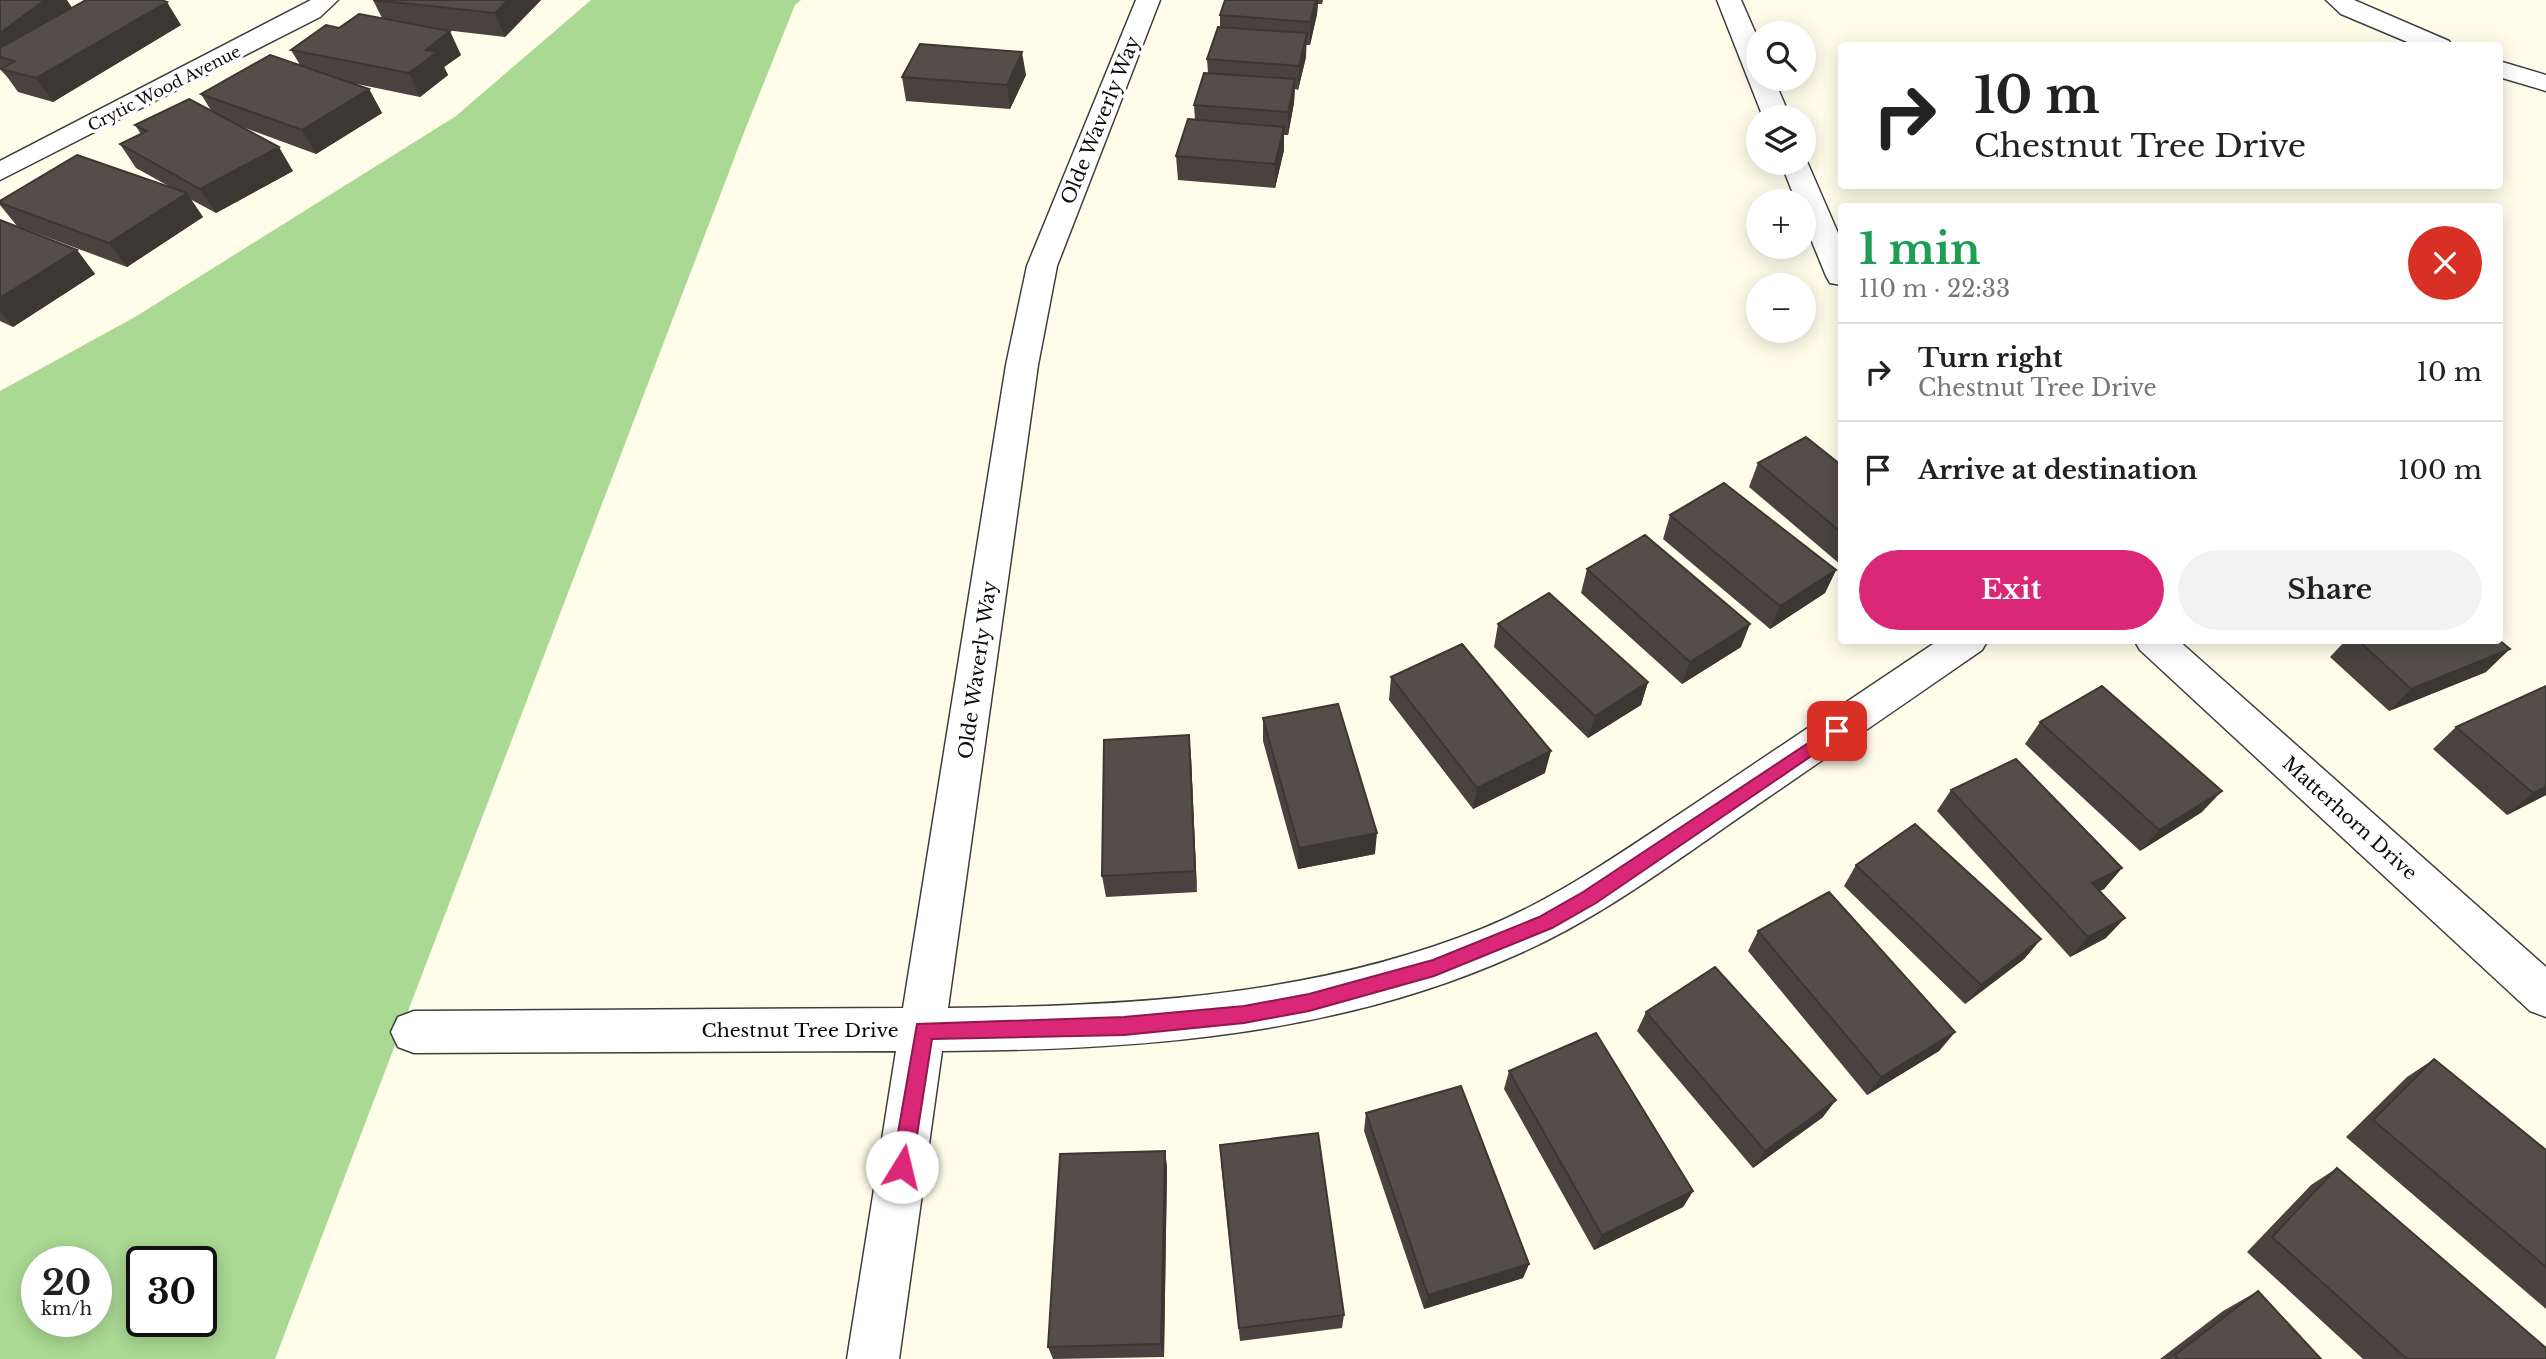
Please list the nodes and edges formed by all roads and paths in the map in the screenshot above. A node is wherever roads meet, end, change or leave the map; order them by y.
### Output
1 (326, 0) edge
2 (1148, 0) edge
3 (1729, 0) edge
4 (2338, 0) edge
5 (1746, 41) edge
6 (2430, 42) edge
7 (2503, 70) edge
8 (2546, 83) edge
9 (1, 171) edge
10 (1800, 175) edge
11 (1838, 269) edge
12 (1963, 644) edge
13 (2157, 644) edge
14 (2546, 996) edge
15 (923, 1030) junction
16 (414, 1032) dead end
17 (873, 1359) edge

1 - 9 street, Crytic Wood Avenue
2 - 15 street, Olde Waverly Way
3 - 5 street
4 - 6 street
7 - 8 street
10 - 11 street
12 - 15 street, Chestnut Tree Drive
13 - 14 street, Matterhorn Drive
15 - 16 street, Chestnut Tree Drive
15 - 17 street, Olde Waverly Way

